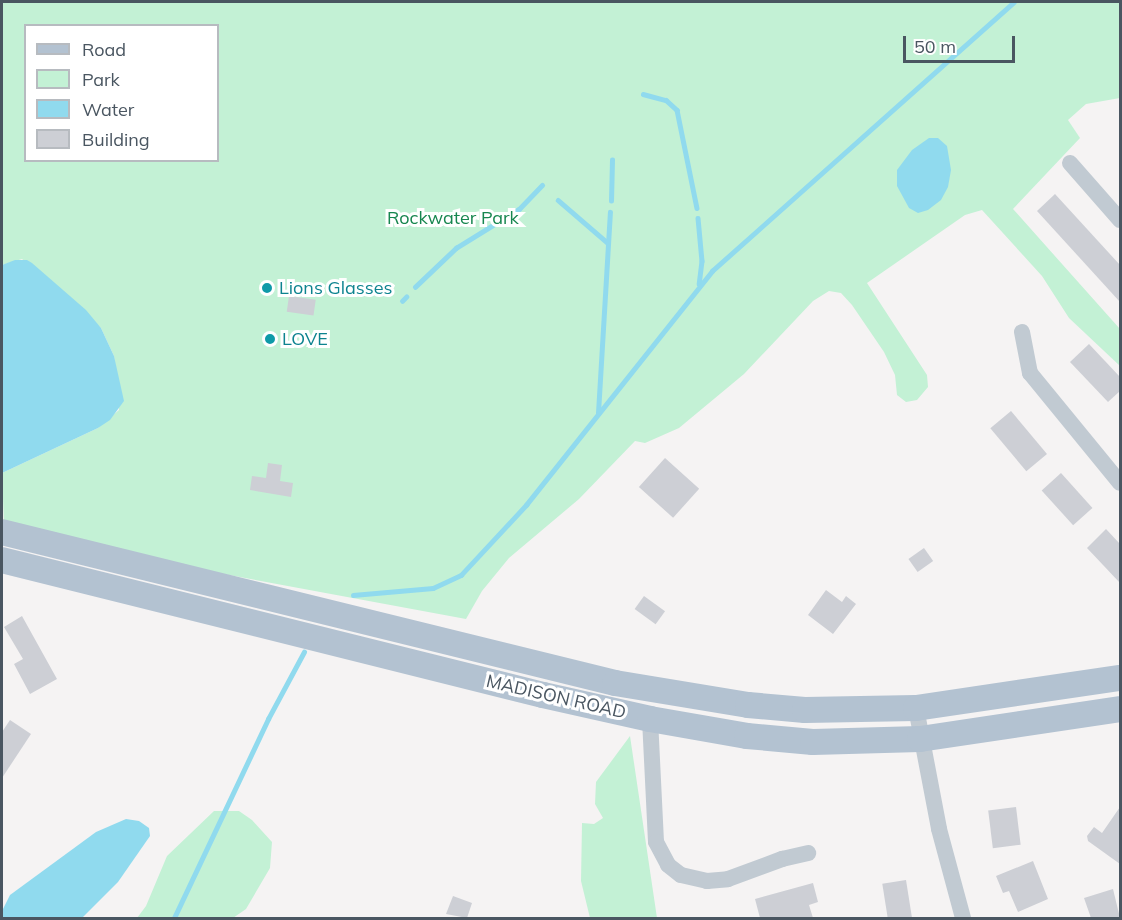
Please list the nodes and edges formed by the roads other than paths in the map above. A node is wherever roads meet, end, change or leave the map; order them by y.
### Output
1 (1070, 163) dead end
2 (1120, 220) edge
3 (1022, 332) dead end
4 (1120, 483) edge
5 (2, 532) edge
6 (2, 560) edge
7 (1120, 678) edge
8 (916, 708) junction
9 (1120, 709) edge
10 (650, 719) junction
11 (920, 739) junction
12 (808, 853) dead end
13 (963, 918) edge

1 - 2 street
3 - 4 street
5 - 8 main road, MADISON ROAD
6 - 10 main road, MADISON ROAD
7 - 8 main road, MADISON ROAD
8 - 11 street
9 - 11 main road, MADISON ROAD
10 - 11 main road, MADISON ROAD
10 - 12 street
11 - 13 street

